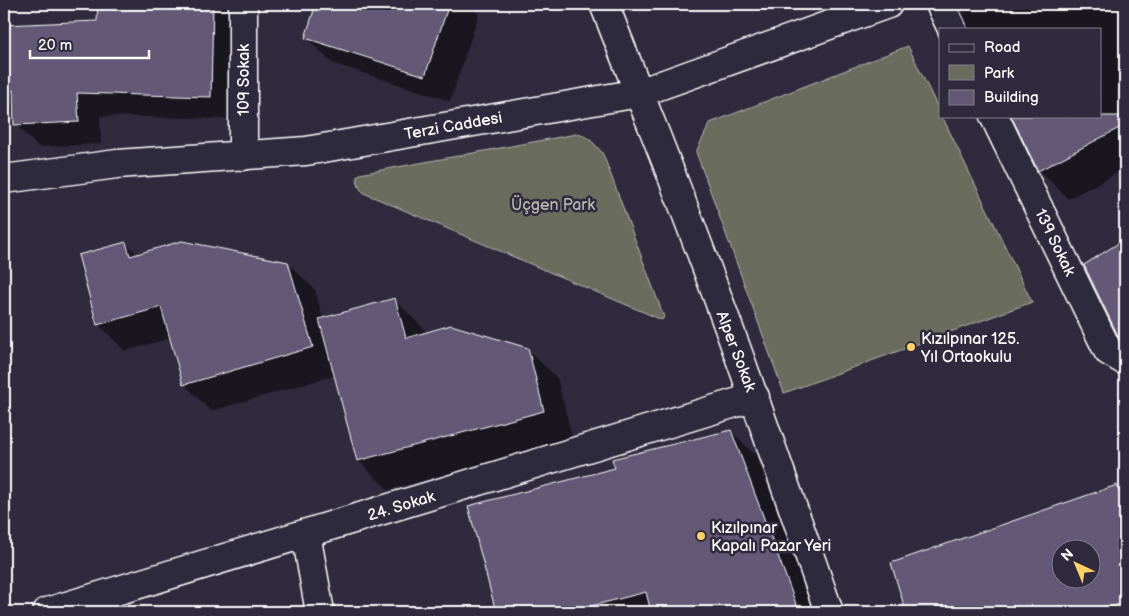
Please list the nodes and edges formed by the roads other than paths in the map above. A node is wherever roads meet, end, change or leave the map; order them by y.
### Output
1 (243, 4) edge
2 (604, 4) edge
3 (888, 4) edge
4 (940, 4) edge
5 (952, 28) edge
6 (639, 93) junction
7 (995, 118) edge
8 (243, 156) junction
9 (4, 179) edge
10 (1125, 361) edge
11 (755, 397) junction
12 (306, 534) junction
13 (47, 612) edge
14 (320, 612) edge
15 (829, 612) edge

1 - 8 street, 109 Sokak
2 - 6 street, Alper Sokak
3 - 6 street, Terzi Caddesi
4 - 5 street
6 - 8 street, Terzi Caddesi
6 - 11 street, Alper Sokak
7 - 10 street, 139 Sokak
8 - 9 street, Terzi Caddesi
11 - 12 street, 24. Sokak
11 - 15 street, Alper Sokak
12 - 13 street, 24. Sokak
12 - 14 street

